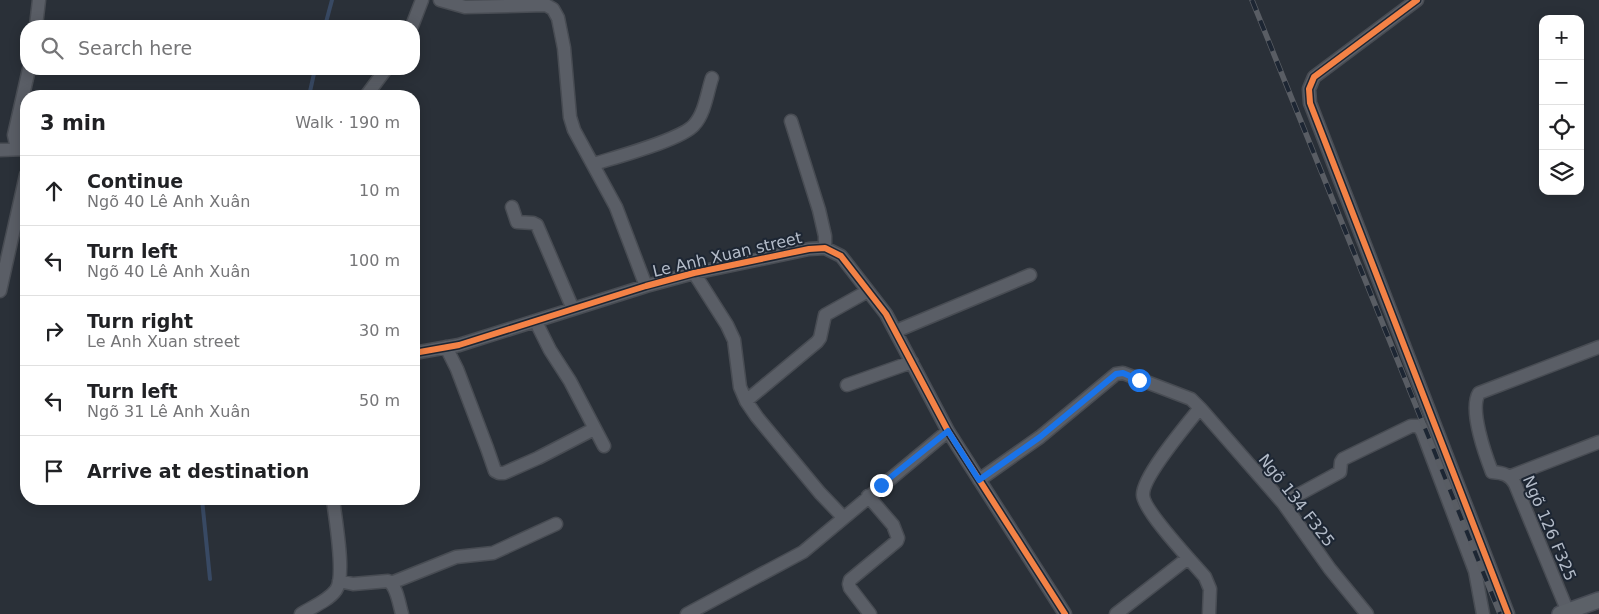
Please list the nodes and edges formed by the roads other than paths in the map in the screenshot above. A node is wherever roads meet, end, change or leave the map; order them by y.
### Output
1 (39, 0) edge
2 (422, 0) edge
3 (440, 0) edge
4 (1417, 0) edge
5 (553, 5) edge
6 (37, 20) edge
7 (414, 20) edge
8 (28, 75) edge
9 (382, 75) edge
10 (712, 78) dead end
11 (24, 90) edge
12 (370, 90) edge
13 (20, 108) edge
14 (791, 121) dead end
15 (20, 145) edge
16 (20, 149) edge
17 (0, 150) edge
18 (594, 164) junction
19 (20, 203) edge
20 (512, 207) dead end
21 (825, 248) junction
22 (694, 273) junction
23 (1030, 275) dead end
24 (646, 286) junction
25 (0, 291) edge
26 (868, 291) junction
27 (572, 310) junction
28 (536, 322) junction
29 (896, 330) junction
30 (446, 347) junction
31 (1599, 347) edge
32 (420, 352) edge
33 (912, 362) junction
34 (847, 385) dead end
35 (746, 402) junction
36 (1200, 408) junction
37 (594, 429) junction
38 (948, 431) junction
39 (1599, 442) edge
40 (604, 446) dead end
41 (1511, 476) junction
42 (979, 480) junction
43 (868, 496) junction
44 (1283, 503) junction
45 (334, 505) edge
46 (843, 517) junction
47 (556, 524) dead end
48 (1188, 558) junction
49 (340, 581) junction
50 (391, 582) junction
51 (1599, 600) edge
52 (696, 612) edge
53 (1570, 612) edge
54 (301, 614) edge
55 (402, 614) edge
56 (870, 614) edge
57 (1065, 614) edge
58 (1116, 614) edge
59 (1209, 614) edge
60 (1367, 614) edge
61 (1484, 614) edge
62 (1508, 614) edge

1 - 6 street
2 - 7 street
3 - 5 street
4 - 62 street
5 - 18 street
8 - 11 street
9 - 12 street
10 - 18 street
13 - 15 street
14 - 21 street
16 - 17 street
18 - 24 street
19 - 25 street
20 - 27 street
21 - 22 street, Le Anh Xuan street
21 - 26 street, Le Anh Xuan street
22 - 24 street, Le Anh Xuan street
22 - 35 street
23 - 29 street
24 - 27 street, Le Anh Xuan street
26 - 29 street, Le Anh Xuan street
26 - 35 street
27 - 28 street, Le Anh Xuan street
28 - 30 street, Le Anh Xuan street
28 - 37 street
29 - 33 street, Le Anh Xuan street
30 - 32 street, Le Anh Xuan street
30 - 37 street
31 - 41 street, Ngõ 126 F325
33 - 34 street
33 - 38 street, Le Anh Xuan street
35 - 46 street
36 - 42 street, Ngõ 134 F325
36 - 44 street, Ngõ 134 F325
36 - 48 street
37 - 40 street
38 - 42 street, Le Anh Xuan street
38 - 43 street
39 - 41 street
41 - 53 street, Ngõ 126 F325
42 - 57 street, Le Anh Xuan street
43 - 46 street
43 - 56 street
44 - 60 street, Ngõ 134 F325
44 - 61 street
45 - 49 street
46 - 52 street
47 - 50 street
48 - 58 street
48 - 59 street
49 - 50 street
49 - 54 street
50 - 55 street
51 - 53 main road

